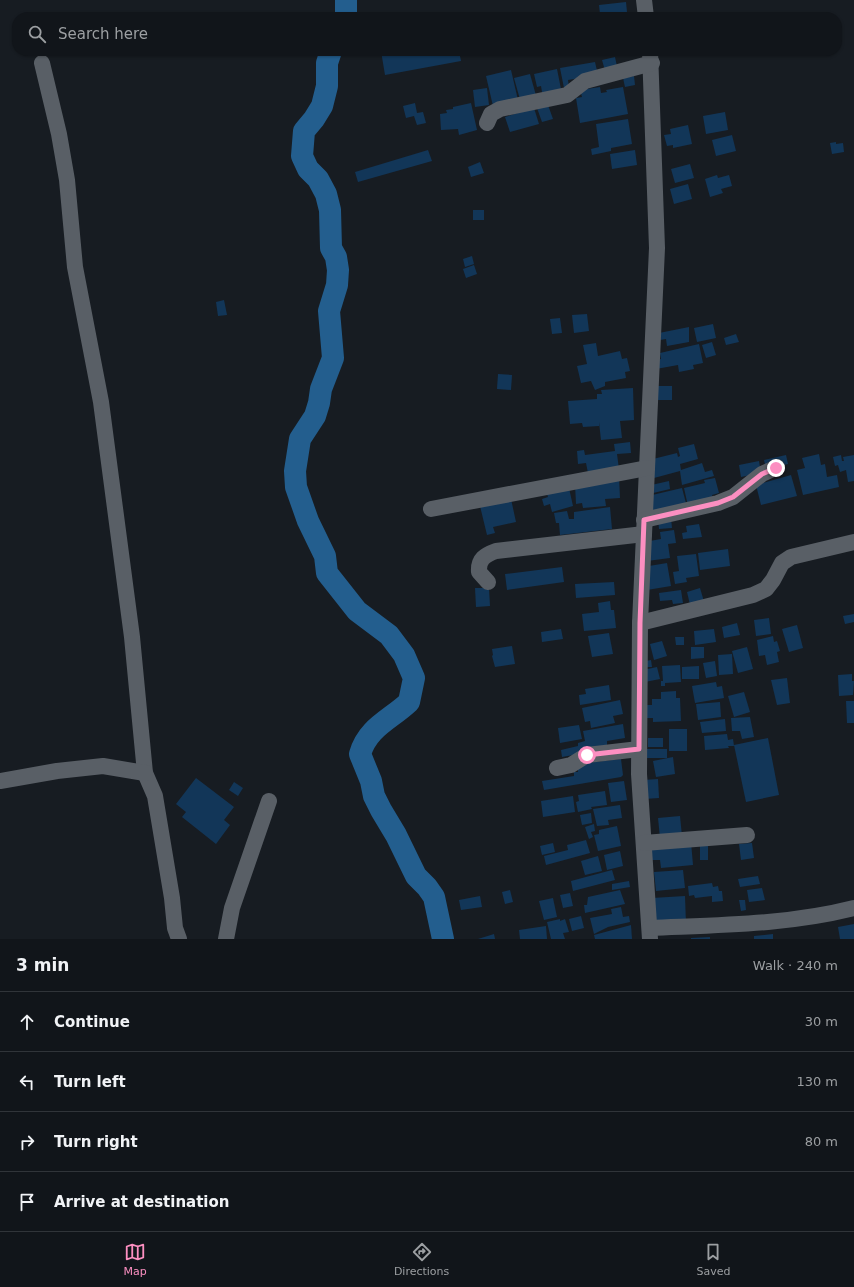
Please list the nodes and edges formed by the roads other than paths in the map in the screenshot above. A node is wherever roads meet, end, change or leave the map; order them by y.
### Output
1 (644, 0) edge
2 (645, 12) edge
3 (651, 57) edge
4 (42, 63) dead end
5 (487, 123) dead end
6 (647, 468) junction
7 (776, 468) dead end
8 (431, 509) dead end
9 (644, 527) junction
10 (854, 542) edge
11 (488, 582) dead end
12 (640, 623) junction
13 (639, 749) junction
14 (557, 768) dead end
15 (145, 773) junction
16 (0, 781) edge
17 (269, 801) dead end
18 (747, 835) dead end
19 (644, 843) junction
20 (854, 908) edge
21 (650, 933) edge
22 (180, 939) edge
23 (226, 939) edge

1 - 2 street
3 - 5 street
3 - 6 street
4 - 15 street
6 - 8 street
6 - 9 street
7 - 9 street
9 - 11 street
9 - 12 street
10 - 12 street
12 - 13 street
13 - 14 street
13 - 19 street
15 - 16 street
15 - 22 street
17 - 23 street
18 - 19 street
19 - 21 street
20 - 21 street

